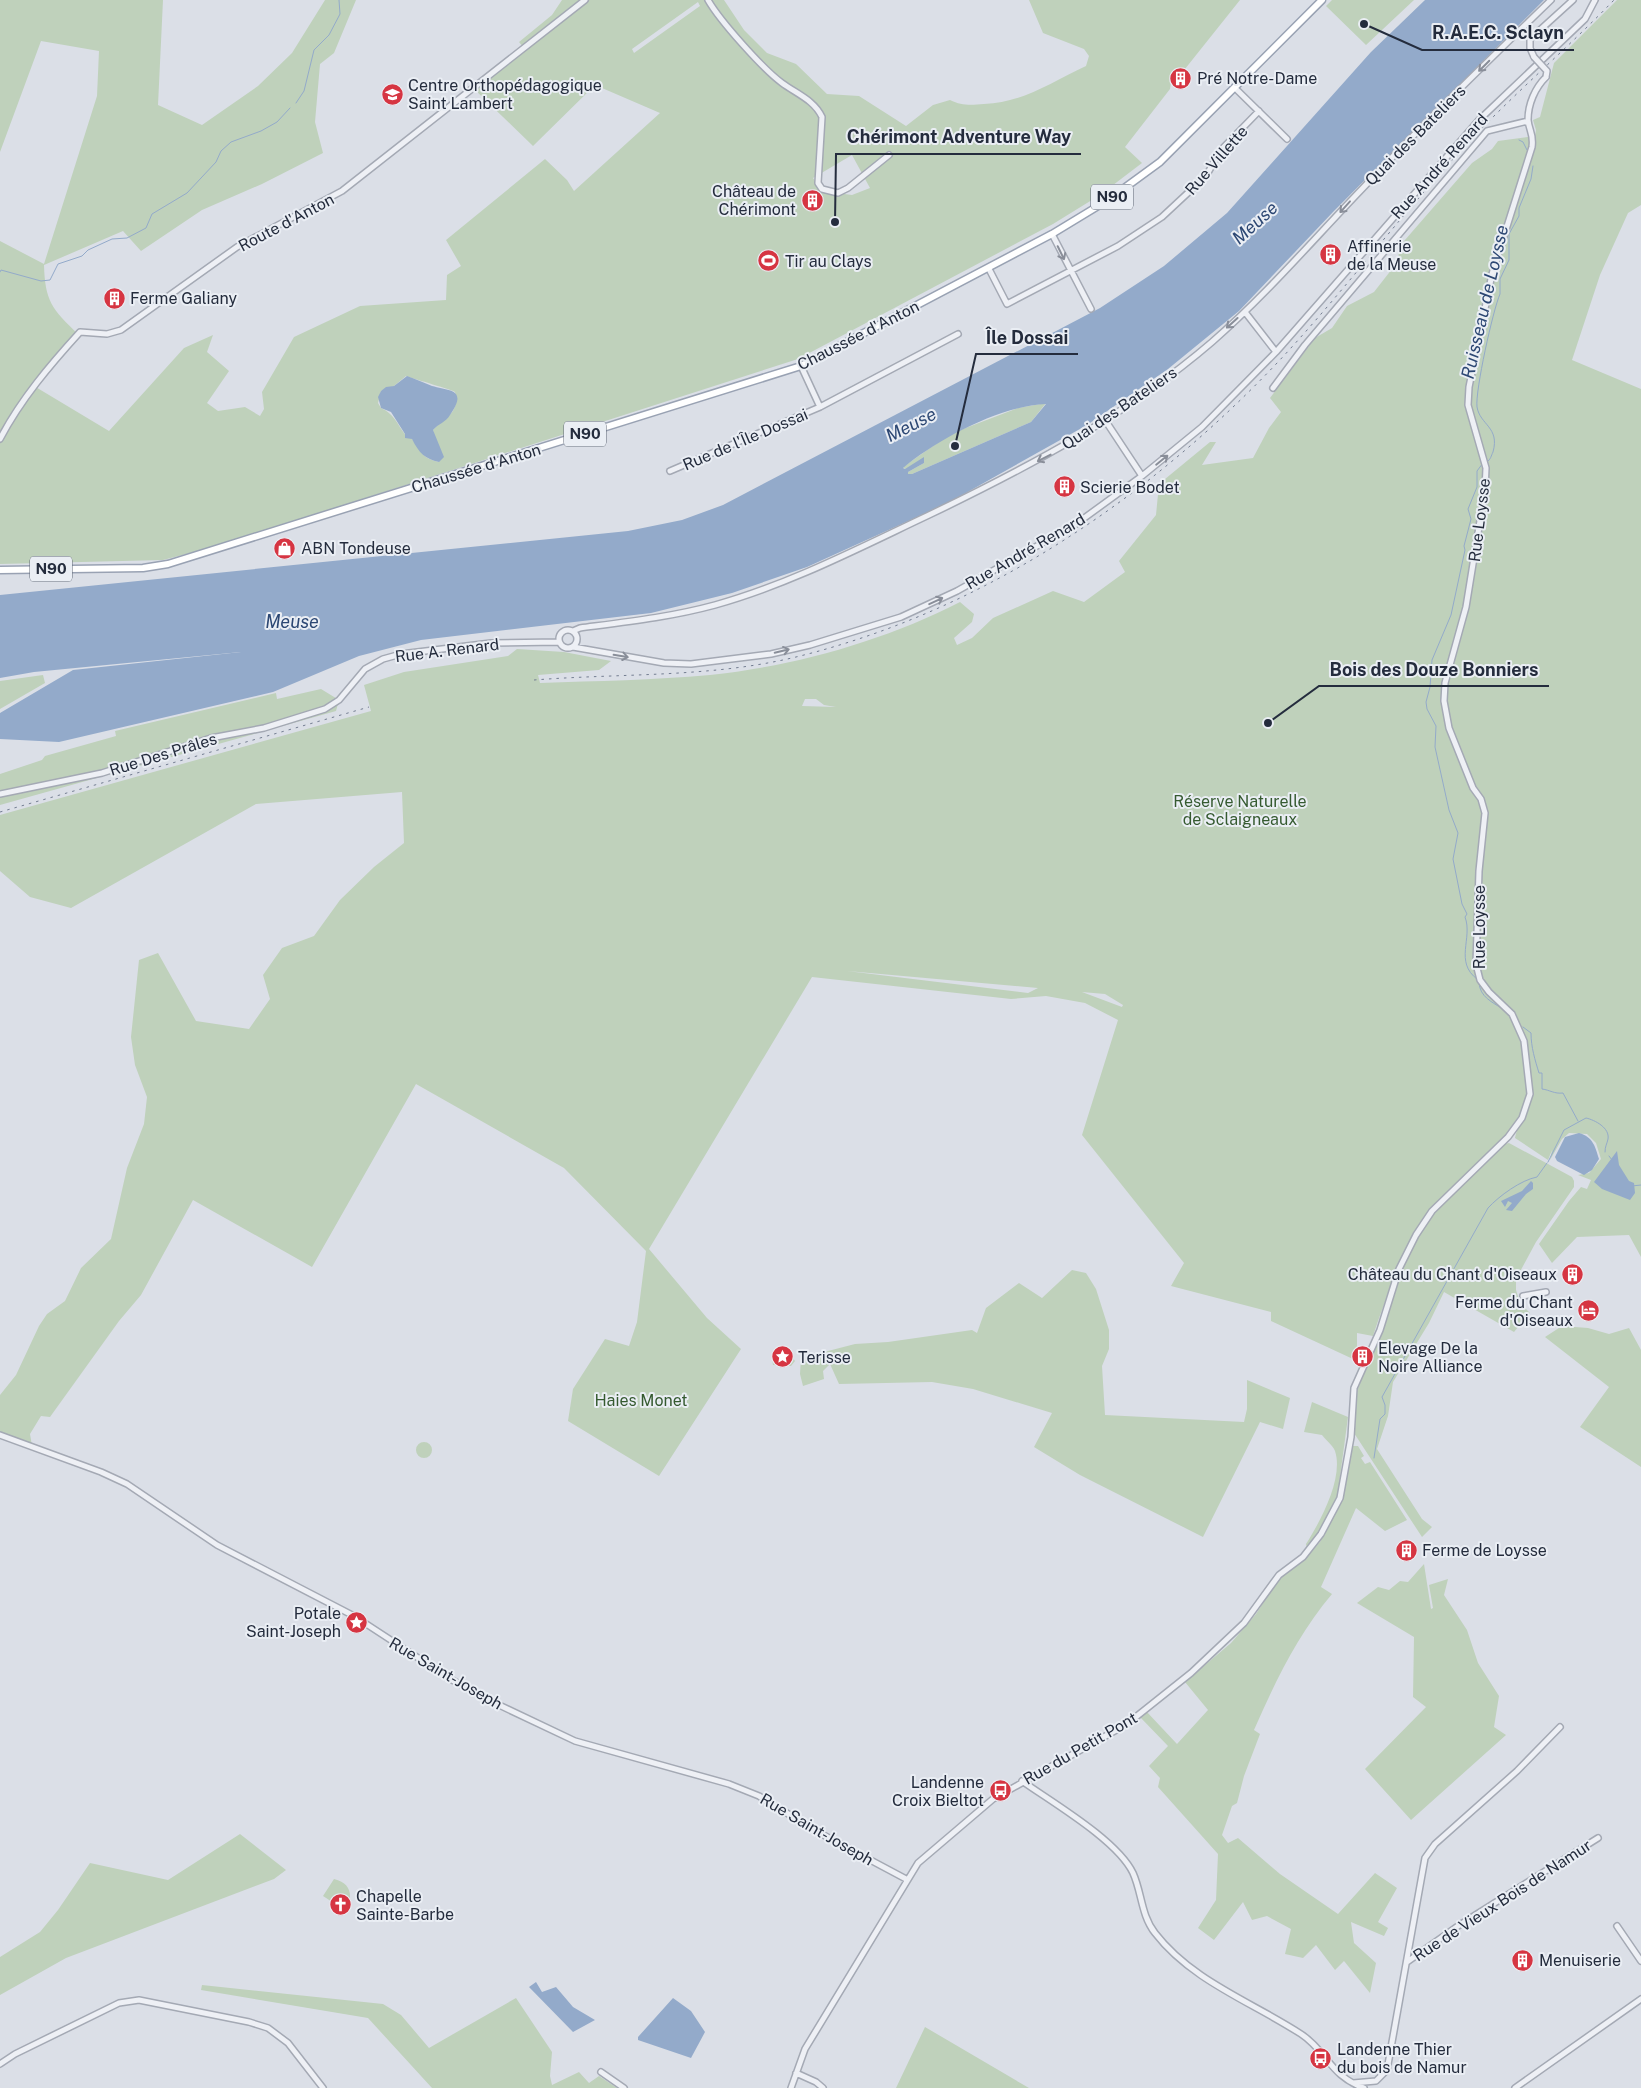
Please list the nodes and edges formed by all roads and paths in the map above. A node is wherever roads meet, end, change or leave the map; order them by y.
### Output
1 (586, 0) edge
2 (708, 0) edge
3 (1322, 0) edge
4 (1551, 0) edge
5 (1573, 0) edge
6 (1595, 0) edge
7 (1235, 88) junction
8 (1259, 111) junction
9 (1528, 121) junction
10 (1287, 140) dead end
11 (889, 155) dead end
12 (1052, 234) junction
13 (989, 269) junction
14 (1070, 271) junction
15 (1091, 309) dead end
16 (1244, 312) junction
17 (958, 334) dead end
18 (1276, 352) junction
19 (801, 366) junction
20 (1273, 388) dead end
21 (820, 407) junction
22 (1105, 420) junction
23 (0, 439) edge
24 (670, 470) dead end
25 (1142, 476) junction
26 (0, 570) edge
27 (573, 632) junction
28 (559, 642) junction
29 (573, 647) junction
30 (325, 710) joint
31 (0, 794) edge
32 (1546, 1292) dead end
33 (1523, 1296) dead end
34 (1352, 1422) joint
35 (0, 1435) edge
36 (1560, 1727) dead end
37 (1022, 1781) junction
38 (1598, 1838) dead end
39 (906, 1879) junction
40 (1617, 1926) dead end
41 (1641, 1961) edge
42 (1407, 1962) junction
43 (1641, 2000) edge
44 (0, 2064) edge
45 (601, 2072) dead end
46 (796, 2074) junction
47 (1350, 2083) junction
48 (323, 2088) edge
49 (624, 2088) edge
50 (791, 2088) edge
51 (823, 2088) edge
52 (1364, 2088) edge
53 (1515, 2088) edge

1 - 23 street, Route d'Anton
2 - 11 street
3 - 7 main road, N90
4 -> 16 street, Quai des Bateliers
5 - 9 street, Rue Loysse, bridge
6 - 18 street, Rue André Renard
7 - 8 street, Rue Villette
7 - 12 main road, N90
8 - 10 street, Rue Villette
8 - 14 street, Rue Villette
9 - 20 street
9 - 34 street, Rue Loysse
12 - 13 main road, N90
12 -> 14 street
13 - 14 street, Rue Villette
13 - 19 main road, Chaussée d'Anton / N90
14 - 15 street
16 - 18 street
16 -> 22 street, Quai des Bateliers
17 - 21 street, Rue de l'Île Dossai
25 -> 18 street, Rue André Renard
19 - 21 street, Rue de l'Île Dossai
19 - 26 main road, Chaussée d'Anton / N90
21 - 24 street, Rue de l'Île Dossai
22 - 25 street
22 -> 27 street, Quai des Bateliers
29 -> 25 street, Rue André Renard
27 - 28 street
27 - 29 street
28 - 29 street
28 - 30 street, Rue A. Renard
30 - 31 street, Rue Des Prâles
32 - 33 street
34 - 37 street, Rue du Petit Pont
35 - 39 street, Rue Saint-Joseph
36 - 42 street, Rue de Vieux Bois de Namur
37 - 39 street, Rue du Petit Pont
37 - 47 street
38 - 42 street, Rue de Vieux Bois de Namur
39 - 46 street, Rue du Petit Pont
40 - 41 street
42 - 47 street, Rue de Vieux Bois de Namur
43 - 53 street
44 - 48 street
45 - 49 street
46 - 50 street, Rue du Petit Pont
46 - 51 street
47 - 52 street

